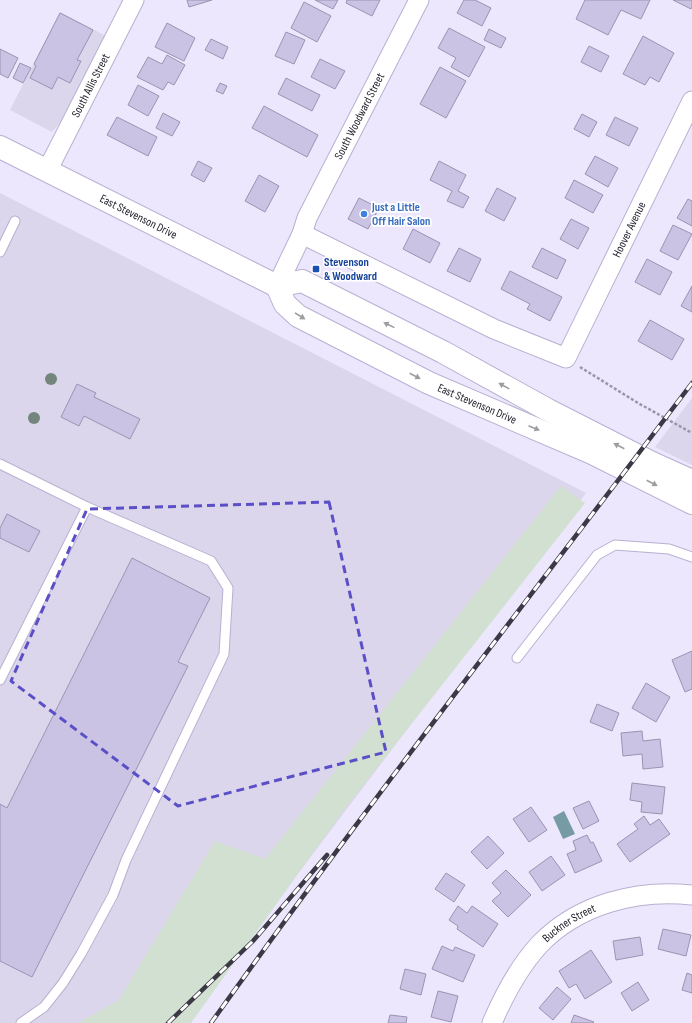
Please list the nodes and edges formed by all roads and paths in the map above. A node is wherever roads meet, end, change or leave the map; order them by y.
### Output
1 (134, 0) edge
2 (419, 0) edge
3 (692, 101) edge
4 (0, 147) edge
5 (47, 171) junction
6 (16, 221) dead end
7 (302, 234) junction
8 (0, 252) edge
9 (277, 286) junction
10 (566, 358) junction
11 (692, 433) edge
12 (0, 464) edge
13 (692, 481) edge
14 (692, 503) edge
15 (87, 507) junction
16 (692, 557) edge
17 (517, 658) dead end
18 (0, 680) edge
19 (692, 893) edge
20 (21, 1023) edge
21 (492, 1023) edge

1 - 5 street, South Allis Street
2 - 7 street, South Woodward Street
3 - 10 street, Hoover Avenue
4 - 5 main road, East Stevenson Drive
5 - 9 main road, East Stevenson Drive
6 - 8 lane
7 - 9 street, South Woodward Street
7 - 10 street
13 -> 9 main road, East Stevenson Drive
9 -> 14 main road, East Stevenson Drive
10 - 11 path
12 - 15 lane
15 - 18 lane
15 - 20 lane
16 - 17 lane
19 - 21 street, Buckner Street

